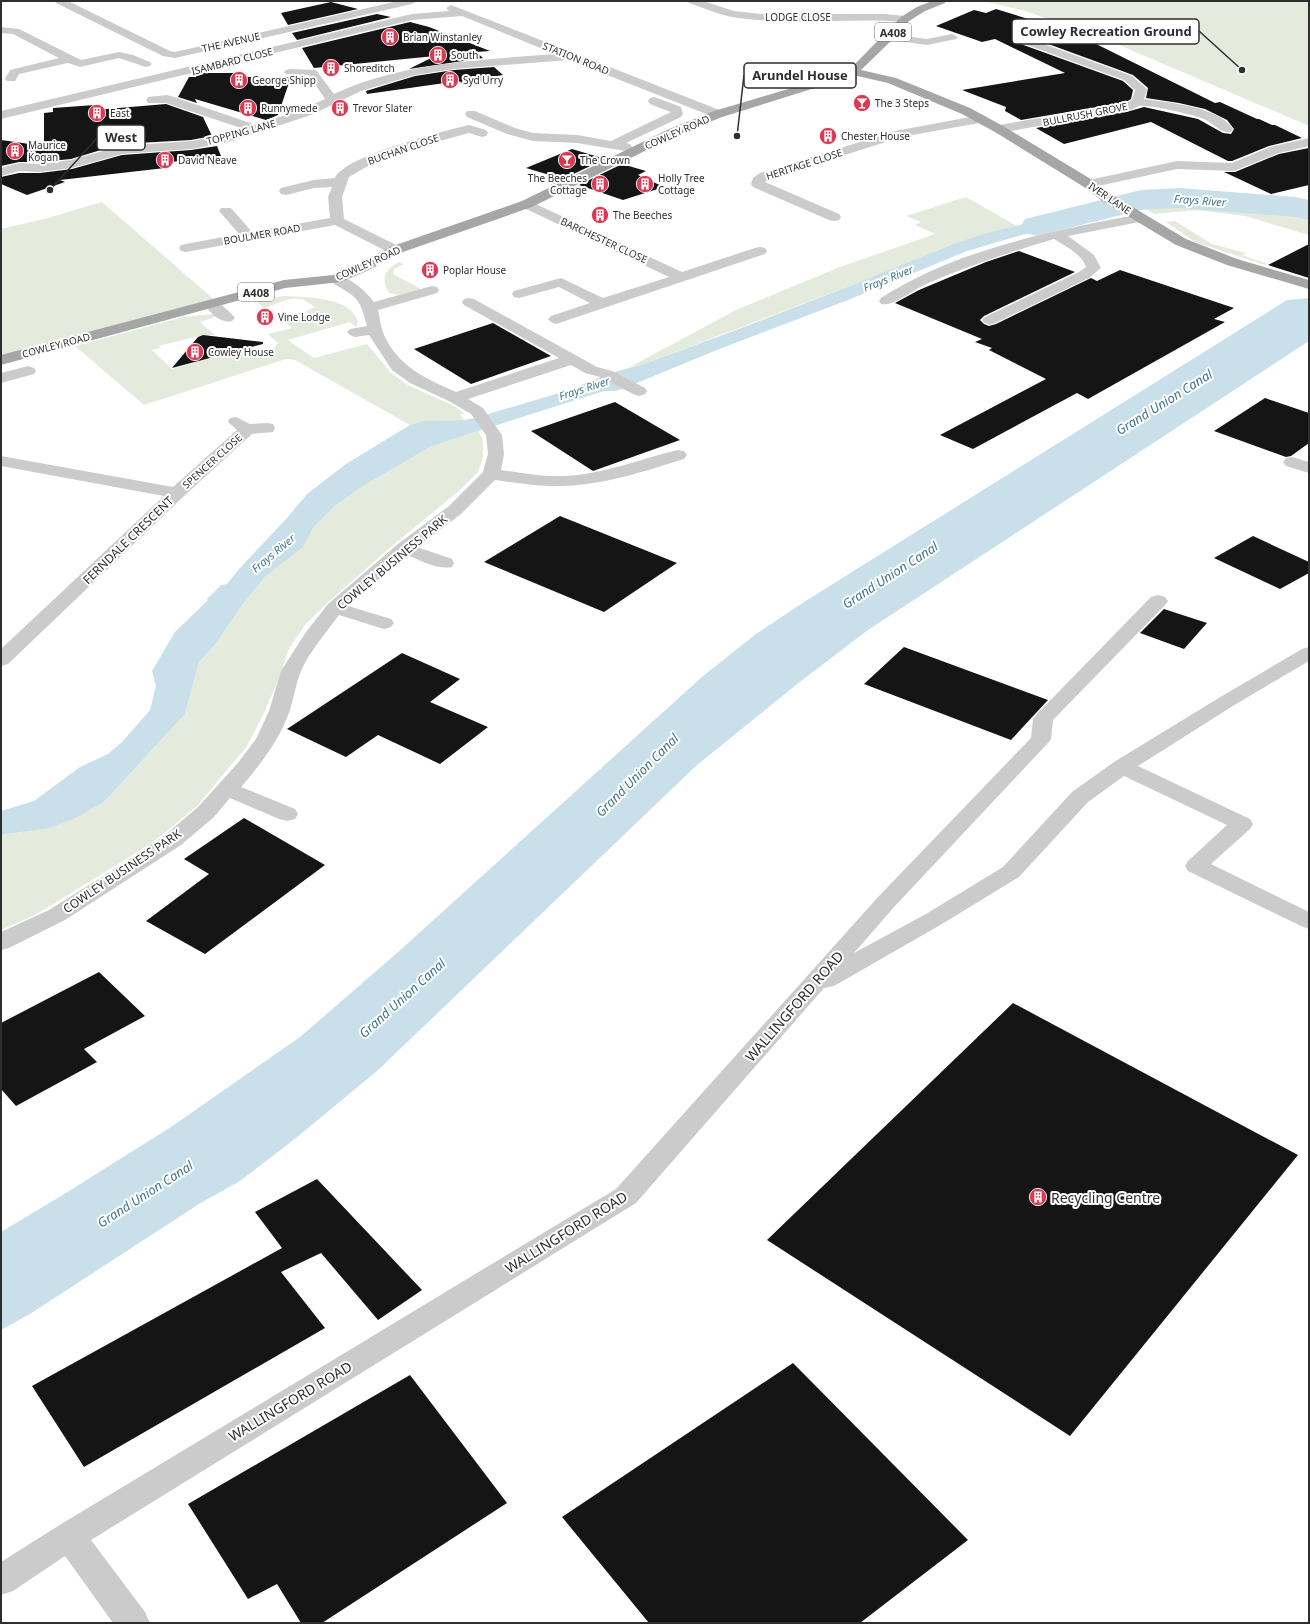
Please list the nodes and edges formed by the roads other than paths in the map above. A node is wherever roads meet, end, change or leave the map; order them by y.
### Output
1 (60, 1) edge
2 (412, 1) edge
3 (693, 1) edge
4 (941, 1) edge
5 (443, 4) dead end
6 (464, 13) junction
7 (905, 19) junction
8 (1, 30) edge
9 (933, 30) dead end
10 (1030, 31) dead end
11 (889, 37) junction
12 (952, 37) junction
13 (965, 42) dead end
14 (570, 56) junction
15 (74, 61) junction
16 (146, 64) dead end
17 (601, 68) junction
18 (1, 71) edge
19 (290, 72) dead end
20 (847, 74) junction
21 (144, 82) junction
22 (167, 99) junction
23 (152, 100) dead end
24 (332, 100) junction
25 (1137, 102) junction
26 (471, 114) dead end
27 (718, 114) junction
28 (1, 116) edge
29 (981, 119) junction
30 (257, 129) junction
31 (999, 129) junction
32 (1228, 129) dead end
33 (482, 133) dead end
34 (1309, 142) edge
35 (612, 145) junction
36 (638, 149) junction
37 (1, 165) edge
38 (19, 167) junction
39 (1, 172) edge
40 (340, 182) junction
41 (1089, 184) junction
42 (286, 191) dead end
43 (528, 204) junction
44 (226, 211) dead end
45 (1136, 215) junction
46 (834, 217) dead end
47 (337, 220) junction
48 (1056, 234) junction
49 (249, 237) junction
50 (186, 248) dead end
51 (395, 250) junction
52 (760, 251) dead end
53 (681, 277) junction
54 (336, 279) junction
55 (1309, 285) edge
56 (432, 290) dead end
57 (519, 294) dead end
58 (886, 301) dead end
59 (469, 302) dead end
60 (602, 303) junction
61 (211, 304) junction
62 (370, 308) junction
63 (227, 318) dead end
64 (556, 319) dead end
65 (990, 320) dead end
66 (374, 330) junction
67 (355, 332) dead end
68 (572, 359) junction
69 (1, 360) edge
70 (28, 372) dead end
71 (1, 378) edge
72 (639, 392) dead end
73 (455, 398) junction
74 (267, 428) dead end
75 (678, 455) dead end
76 (1, 461) edge
77 (1292, 462) dead end
78 (1309, 468) edge
79 (491, 474) junction
80 (177, 493) junction
81 (404, 548) junction
82 (445, 563) dead end
83 (1158, 601) dead end
84 (336, 608) junction
85 (384, 623) dead end
86 (1309, 653) edge
87 (1, 660) edge
88 (1122, 767) junction
89 (227, 789) junction
90 (287, 814) dead end
91 (1309, 921) edge
92 (1, 942) edge
93 (810, 988) junction
94 (69, 1536) junction
95 (1, 1580) edge
96 (133, 1623) edge

1 - 2 street, THE AVENUE
3 - 7 street, LODGE CLOSE
4 - 7 main road, A408
5 - 6 street, STATION ROAD
6 - 14 street, STATION ROAD
6 - 21 street, ISAMBARD CLOSE
7 - 11 main road, A408
8 - 15 street
9 - 12 street
10 - 25 street, BULLRUSH GROVE
11 - 12 street
11 - 20 main road, A408
12 - 13 street
14 - 17 street, STATION ROAD
14 - 24 street, TOPPING LANE
15 - 16 street
15 - 18 street
17 - 27 street, STATION ROAD
17 - 35 street
19 - 24 street
20 - 27 main road, A408
20 - 29 main road, IVER LANE
21 - 22 street
21 - 28 street, ISAMBARD CLOSE
22 - 23 street
22 - 30 street
24 - 30 street, TOPPING LANE
25 - 31 street, BULLRUSH GROVE
25 - 32 street
26 - 35 street
27 - 36 main road, COWLEY ROAD / A408
29 - 31 main road, IVER LANE
29 - 46 street, HERITAGE CLOSE
30 - 38 street, TOPPING LANE
31 - 41 main road, IVER LANE
33 - 40 street, BUCHAN CLOSE
34 - 41 street
35 - 36 street
36 - 43 main road, COWLEY ROAD / A408
37 - 38 street
38 - 39 street, TOPPING LANE
40 - 42 street
40 - 47 street
41 - 45 main road, IVER LANE
43 - 51 main road, COWLEY ROAD / A408
43 - 53 street, BARCHESTER CLOSE
44 - 49 street
45 - 48 street
45 - 55 main road, IVER LANE
47 - 49 street, BOULMER ROAD
47 - 51 street
48 - 58 street
48 - 65 street
49 - 50 street, BOULMER ROAD
51 - 54 main road, COWLEY ROAD / A408
52 - 53 street
53 - 60 street
54 - 61 main road, COWLEY ROAD / A408
54 - 62 street
56 - 62 street
57 - 60 street
59 - 68 street
60 - 64 street
61 - 63 street
61 - 69 main road, COWLEY ROAD / A408
62 - 66 street
66 - 67 street
66 - 73 street
68 - 72 street
68 - 73 street
70 - 71 street, COWLEY ROAD
73 - 79 street
74 - 80 street, SPENCER CLOSE
75 - 79 street
76 - 80 street, FERNDALE CRESCENT
77 - 78 street
79 - 81 street, COWLEY BUSINESS PARK
80 - 87 street, FERNDALE CRESCENT
81 - 82 street
81 - 84 street, COWLEY BUSINESS PARK
83 - 93 street, WALLINGFORD ROAD
84 - 85 street
84 - 89 street, COWLEY BUSINESS PARK
86 - 88 street
88 - 91 street
88 - 93 street
89 - 90 street
89 - 92 street, COWLEY BUSINESS PARK
93 - 94 street, WALLINGFORD ROAD
94 - 95 street, WALLINGFORD ROAD
94 - 96 street

